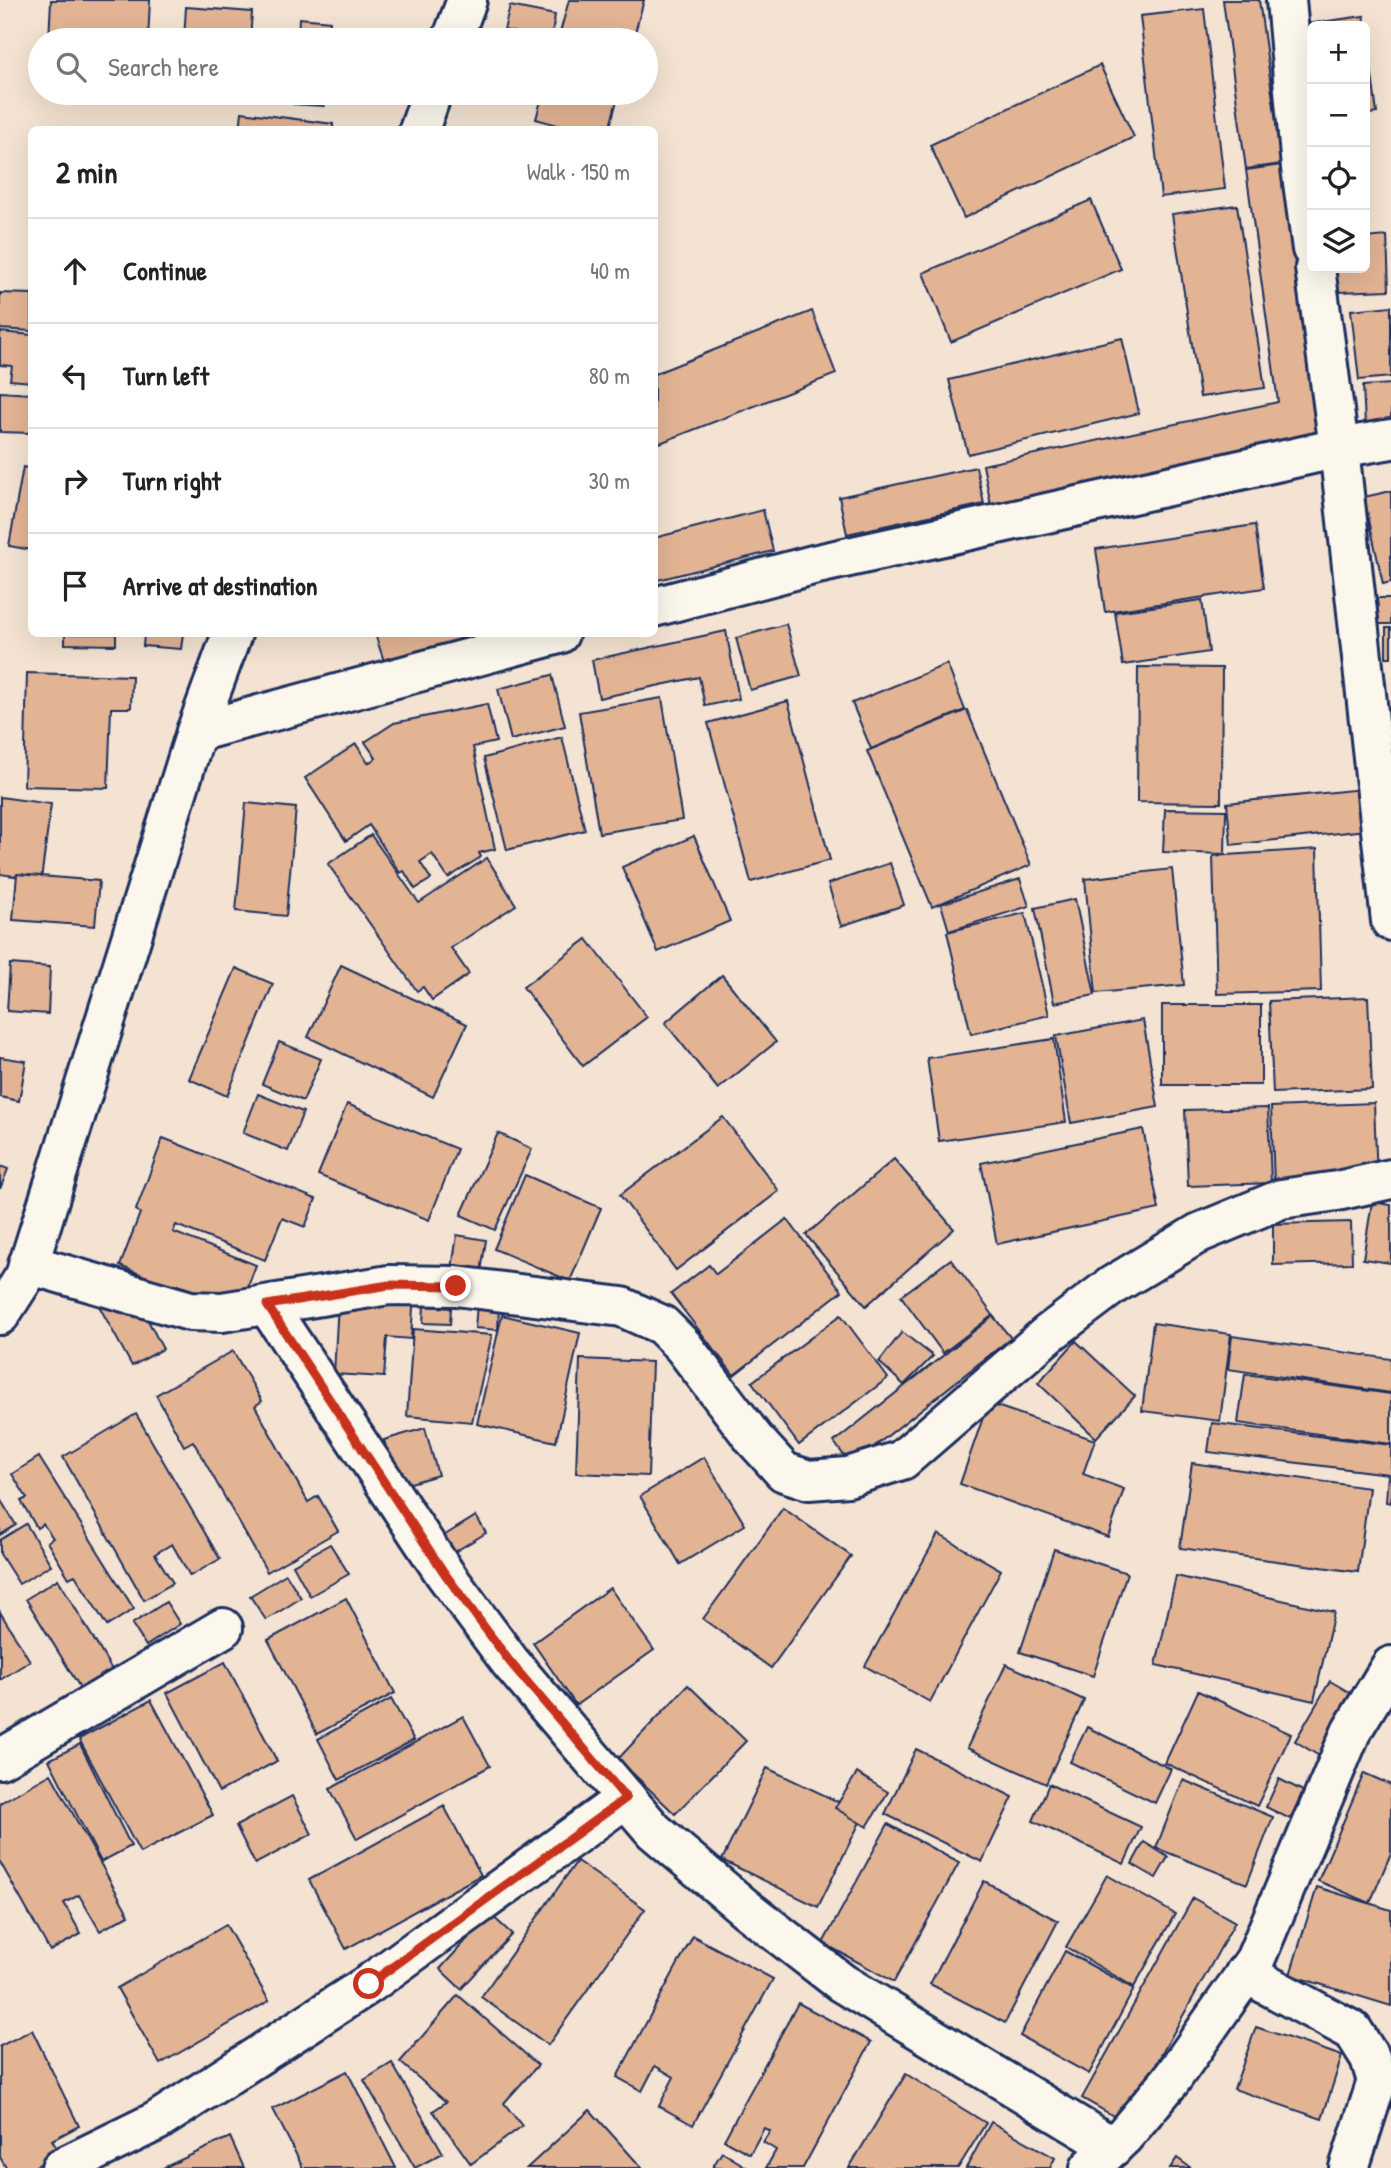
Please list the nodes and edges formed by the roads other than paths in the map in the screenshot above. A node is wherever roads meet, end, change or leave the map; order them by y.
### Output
1 (467, 0) edge
2 (1286, 0) edge
3 (456, 28) edge
4 (428, 105) edge
5 (420, 126) edge
6 (1307, 212) edge
7 (1316, 273) edge
8 (1391, 439) edge
9 (1339, 448) junction
10 (658, 606) edge
11 (231, 637) edge
12 (548, 637) edge
13 (196, 732) junction
14 (1391, 920) edge
15 (1391, 1179) edge
16 (28, 1264) junction
17 (267, 1305) junction
18 (0, 1315) edge
19 (223, 1628) dead end
20 (1391, 1666) edge
21 (0, 1759) edge
22 (626, 1798) junction
23 (1245, 1973) junction
24 (1384, 2086) edge
25 (1101, 2157) edge
26 (61, 2168) edge
27 (1349, 2168) edge

1 - 3 street
2 - 6 street
4 - 5 street
7 - 9 street
8 - 9 street
9 - 10 street
9 - 14 street
11 - 13 street
12 - 13 street
13 - 16 street
15 - 17 street
16 - 17 street
16 - 18 street
17 - 22 street
19 - 21 street
20 - 23 street
22 - 25 street
22 - 26 street
23 - 24 street
23 - 25 street
24 - 27 street

